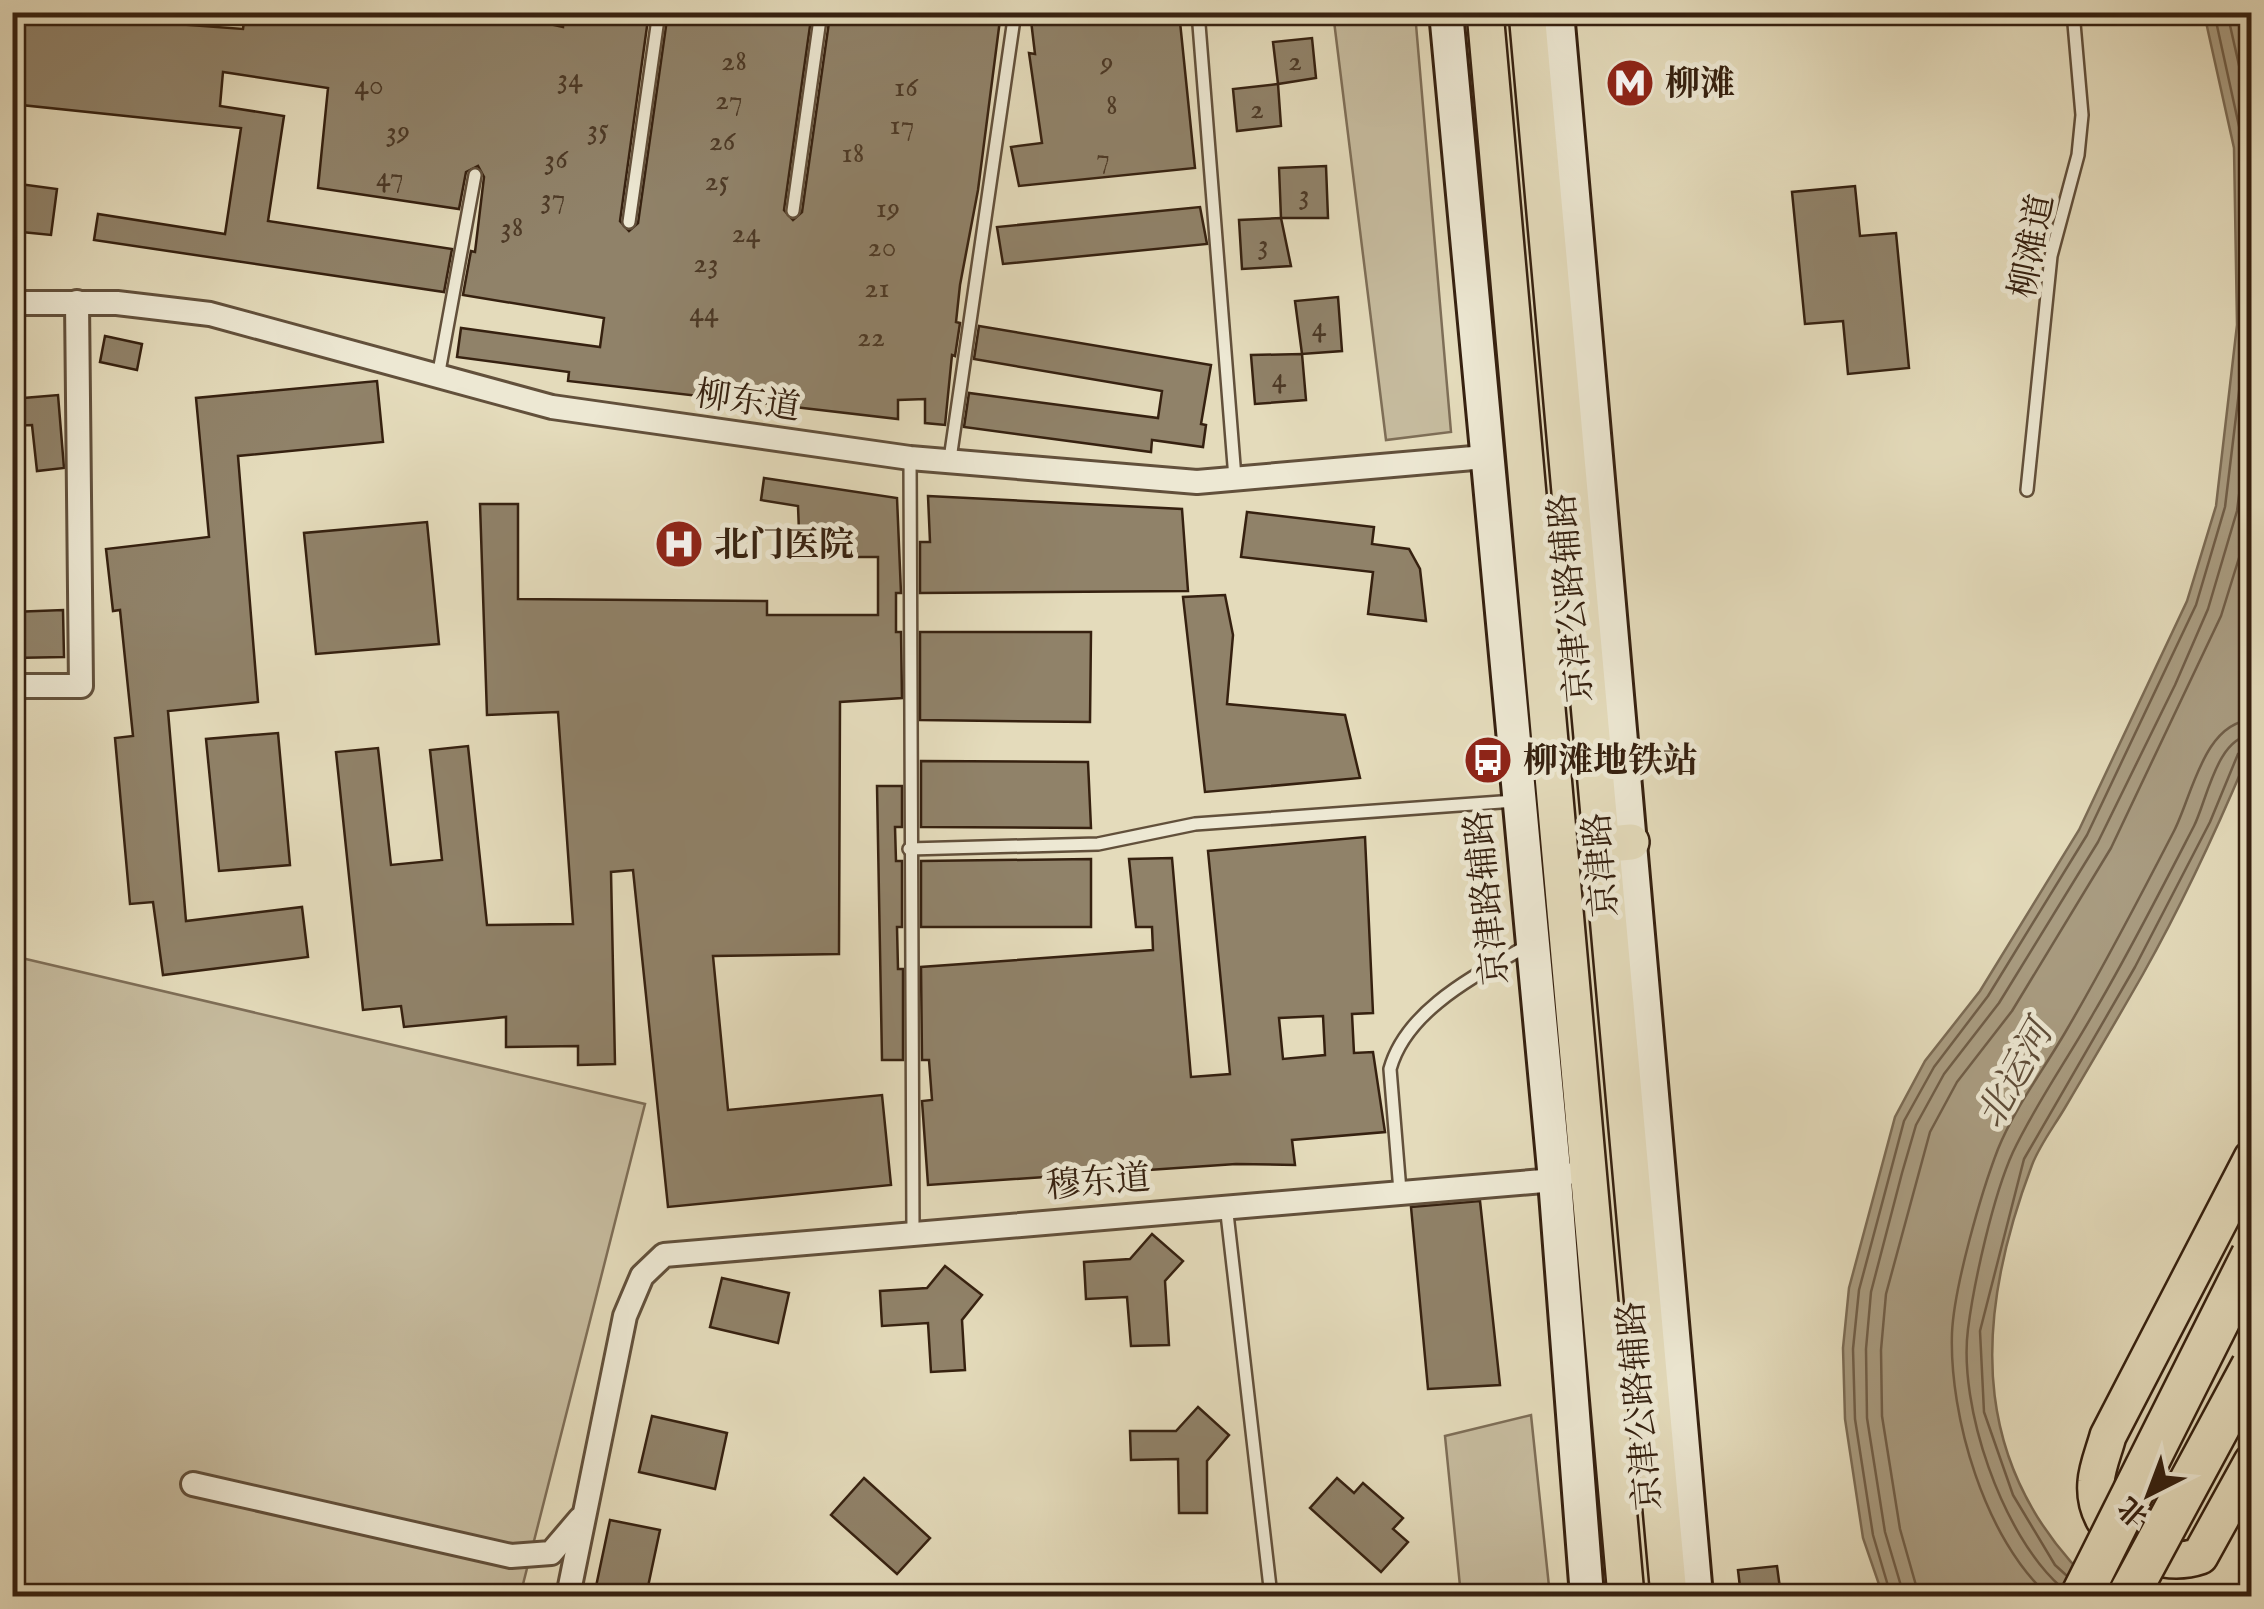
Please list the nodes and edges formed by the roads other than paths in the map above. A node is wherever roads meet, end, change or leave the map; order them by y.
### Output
1 (658, 12) edge
2 (820, 12) edge
3 (1015, 12) edge
4 (1198, 12) edge
5 (1446, 12) edge
6 (1485, 12) edge
7 (1527, 12) edge
8 (1557, 12) edge
9 (2073, 12) edge
10 (475, 175) dead end
11 (793, 210) dead end
12 (630, 222) dead end
13 (77, 302) junction
14 (12, 303) edge
15 (438, 377) junction
16 (1485, 457) junction
17 (910, 458) junction
18 (950, 459) junction
19 (1235, 478) junction
20 (2028, 490) dead end
21 (12, 686) edge
22 (1542, 808) junction
23 (1614, 844) junction
24 (909, 849) junction
25 (1531, 944) junction
26 (1589, 1144) junction
27 (2252, 1158) edge
28 (1555, 1180) junction
29 (1400, 1191) junction
30 (1226, 1204) junction
31 (1596, 1230) junction
32 (912, 1234) junction
33 (2252, 1255) edge
34 (2252, 1366) edge
35 (2252, 1462) edge
36 (193, 1484) dead end
37 (585, 1512) junction
38 (568, 1596) edge
39 (1271, 1596) edge
40 (1587, 1596) edge
41 (1626, 1596) edge
42 (1669, 1596) edge
43 (1696, 1596) edge
44 (2081, 1596) edge
45 (2128, 1596) edge

1 - 12 lane
2 - 11 lane
3 - 18 lane
4 - 19 lane
5 - 16 street, 京津路辅路
6 - 22 main road, 京津路
7 - 23 main road, 京津路
8 - 23 street, 京津公路辅路
9 - 20 lane, 柳滩道
10 - 15 lane
13 - 14 street, 柳东道
13 - 15 street, 柳东道
13 - 21 street
15 - 17 street, 柳东道
16 - 19 street, 柳东道
16 - 22 street, 京津路辅路
17 - 18 street, 柳东道
17 - 24 lane
18 - 19 street, 柳东道
22 - 24 lane
22 - 25 street, 京津路辅路
22 - 26 main road, 京津路
23 - 42 main road, 京津路
23 - 43 street, 京津公路辅路
24 - 32 lane
25 - 28 street, 京津路辅路
25 - 29 lane
26 - 28 street
26 - 31 main road, 京津路
27 - 35 main road
28 - 29 street, 穆东道
28 - 31 street
28 - 40 street, 京津路辅路
29 - 30 street, 穆东道
30 - 32 street, 穆东道
30 - 39 lane
31 - 41 main road, 京津路
32 - 37 street, 穆东道
33 - 44 highway, bridge
34 - 45 highway, bridge
36 - 37 street
37 - 38 street

